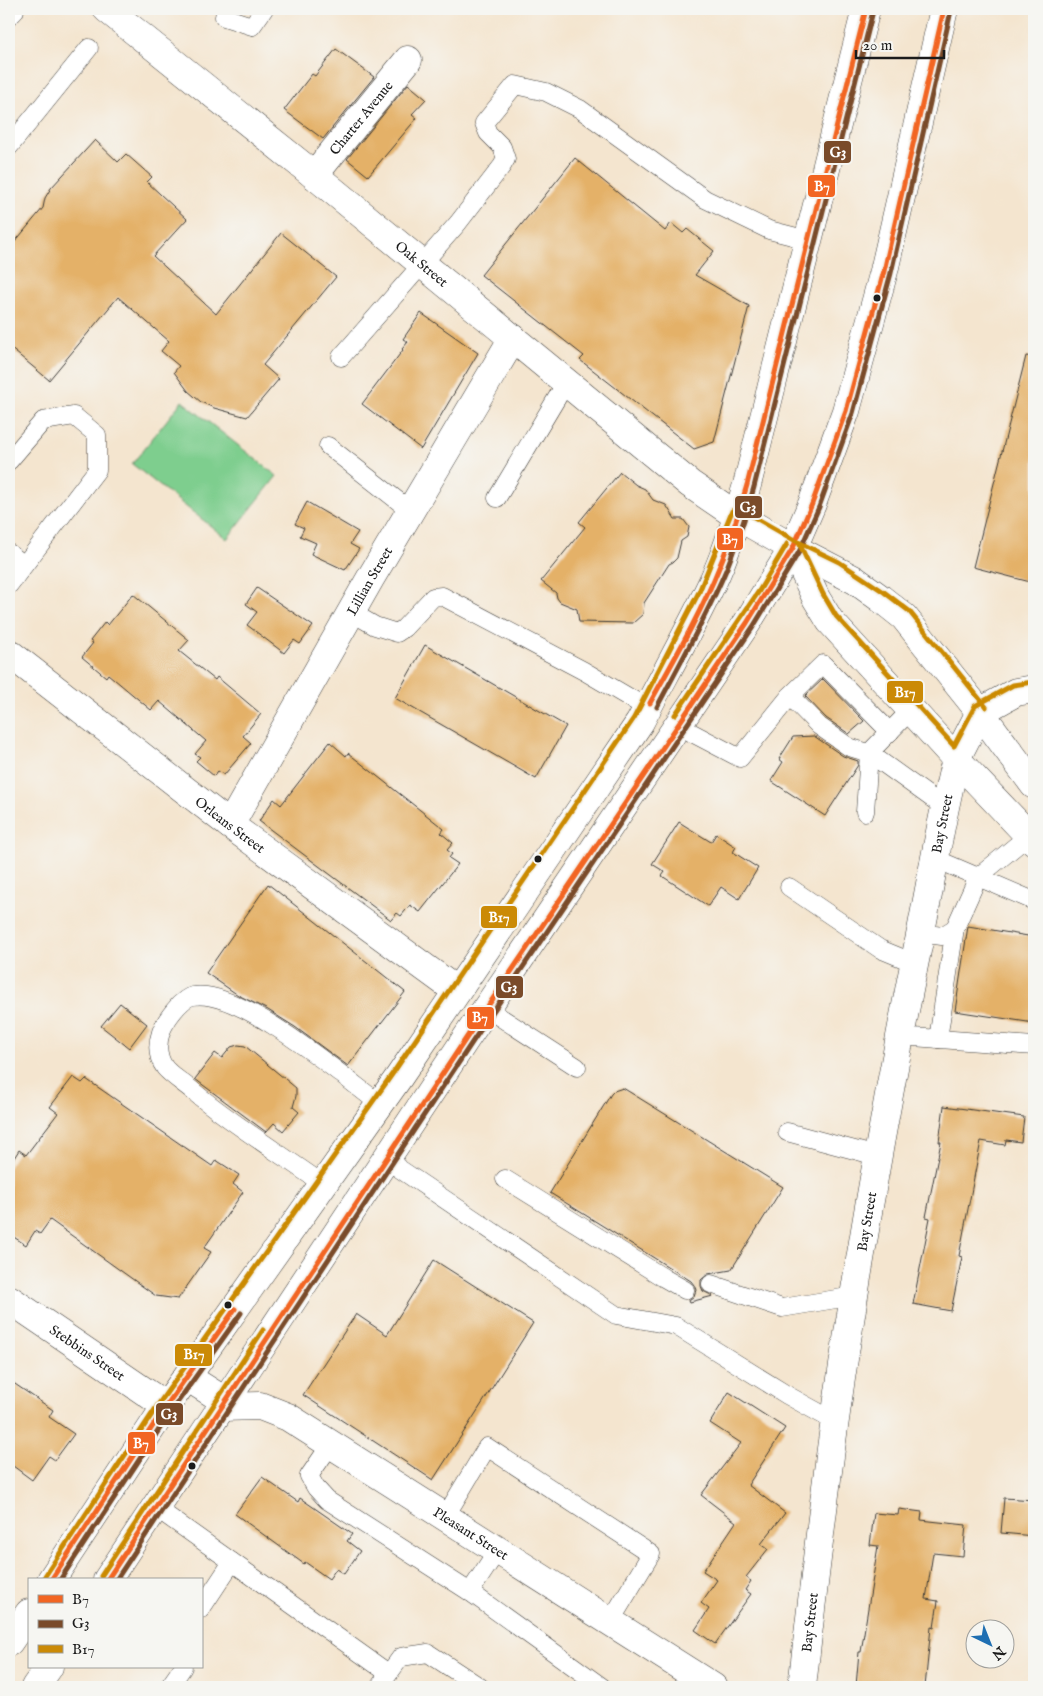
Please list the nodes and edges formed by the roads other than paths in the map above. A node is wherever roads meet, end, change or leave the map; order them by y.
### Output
1 (107, 9) edge
2 (226, 9) edge
3 (264, 9) edge
4 (866, 9) edge
5 (944, 9) edge
6 (89, 48) dead end
7 (408, 60) dead end
8 (9, 147) edge
9 (314, 175) junction
10 (808, 240) junction
11 (423, 264) junction
12 (513, 338) junction
13 (341, 357) dead end
14 (567, 382) junction
15 (328, 446) dead end
16 (9, 461) edge
17 (497, 498) dead end
18 (411, 511) junction
19 (738, 516) junction
20 (793, 548) junction
21 (9, 553) edge
22 (24, 565) junction
23 (9, 585) edge
24 (351, 612) junction
25 (9, 653) edge
26 (1034, 690) edge
27 (790, 696) junction
28 (647, 708) junction
29 (911, 710) junction
30 (980, 712) junction
31 (677, 725) junction
32 (890, 732) junction
33 (869, 753) junction
34 (956, 759) junction
35 (1034, 785) edge
36 (944, 807) junction
37 (865, 812) dead end
38 (230, 825) junction
39 (1031, 838) edge
40 (936, 859) junction
41 (978, 877) junction
42 (789, 887) dead end
43 (1034, 901) edge
44 (955, 928) junction
45 (920, 933) junction
46 (914, 963) junction
47 (457, 991) junction
48 (486, 1008) junction
49 (899, 1036) junction
50 (938, 1039) junction
51 (1034, 1046) edge
52 (577, 1067) dead end
53 (380, 1104) junction
54 (787, 1132) dead end
55 (877, 1156) junction
56 (385, 1159) junction
57 (506, 1179) dead end
58 (324, 1185) junction
59 (711, 1284) dead end
60 (685, 1290) dead end
61 (854, 1296) junction
62 (9, 1300) edge
63 (187, 1377) junction
64 (223, 1404) junction
65 (166, 1406) junction
66 (836, 1422) junction
67 (330, 1444) junction
68 (155, 1507) junction
69 (445, 1518) junction
70 (497, 1550) junction
71 (232, 1562) junction
72 (52, 1578) edge
73 (109, 1578) edge
74 (470, 1592) junction
75 (202, 1607) edge
76 (28, 1614) edge
77 (610, 1622) junction
78 (9, 1642) edge
79 (48, 1668) edge
80 (182, 1668) edge
81 (384, 1680) edge
82 (36, 1687) edge
83 (169, 1687) edge
84 (480, 1687) edge
85 (602, 1687) edge
86 (713, 1687) edge
87 (802, 1687) edge

1 - 9 main road, Oak Street
2 - 3 lane
4 - 10 main road
5 - 20 main road
6 - 8 lane
7 - 9 main road, Charter Avenue
9 - 11 main road, Oak Street
10 - 11 lane
10 - 19 main road
11 - 12 main road, Oak Street
11 - 13 lane
12 - 14 main road, Oak Street
12 - 18 main road, Lillian Street
14 - 17 lane
14 - 19 main road, Oak Street
15 - 18 lane
16 - 22 lane
18 - 24 main road, Lillian Street
19 - 20 main road, Oak Street
19 - 28 main road
20 - 29 main road
20 - 30 main road, Oak Street
20 - 31 main road
21 - 22 lane
22 - 23 lane
24 - 28 lane
24 - 38 main road, Lillian Street
25 - 38 main road, Orleans Street
26 - 30 main road
27 - 31 lane
27 - 32 lane
27 - 33 lane
28 - 47 main road
29 - 32 lane
29 - 34 main road
30 - 34 main road, Bay Street
30 - 35 main road, Oak Street
31 - 48 main road
32 - 33 lane
33 - 36 lane
33 - 37 lane
34 - 36 main road, Bay Street
34 - 39 main road
36 - 40 main road, Bay Street
38 - 47 main road, Orleans Street
39 - 41 lane
40 - 41 lane
40 - 45 main road, Bay Street
41 - 43 lane
41 - 44 lane
42 - 46 lane
44 - 45 lane
44 - 50 lane
45 - 46 main road, Bay Street
46 - 49 main road, Bay Street
47 - 48 main road, Orleans Street
47 - 53 main road
48 - 52 lane
48 - 56 main road
49 - 50 lane
49 - 55 main road, Bay Street
50 - 51 lane
53 - 58 main road
53 - 58 lane
54 - 55 lane
55 - 61 main road, Bay Street
56 - 64 main road
56 - 66 lane
57 - 60 lane
58 - 63 main road
59 - 61 lane
61 - 66 main road, Bay Street
62 - 65 main road, Stebbins Street
63 - 64 main road
63 - 65 main road
64 - 67 main road, Pleasant Street
64 - 68 main road
65 - 72 main road
66 - 87 main road, Bay Street
67 - 69 main road, Pleasant Street
67 - 74 lane
68 - 71 lane
68 - 73 main road
69 - 70 main road, Pleasant Street
69 - 77 lane
70 - 74 lane
70 - 77 main road, Pleasant Street
71 - 75 lane
71 - 81 lane
74 - 85 lane
76 - 78 main road
77 - 86 main road, Pleasant Street
79 - 82 main road
80 - 83 lane
81 - 84 lane

